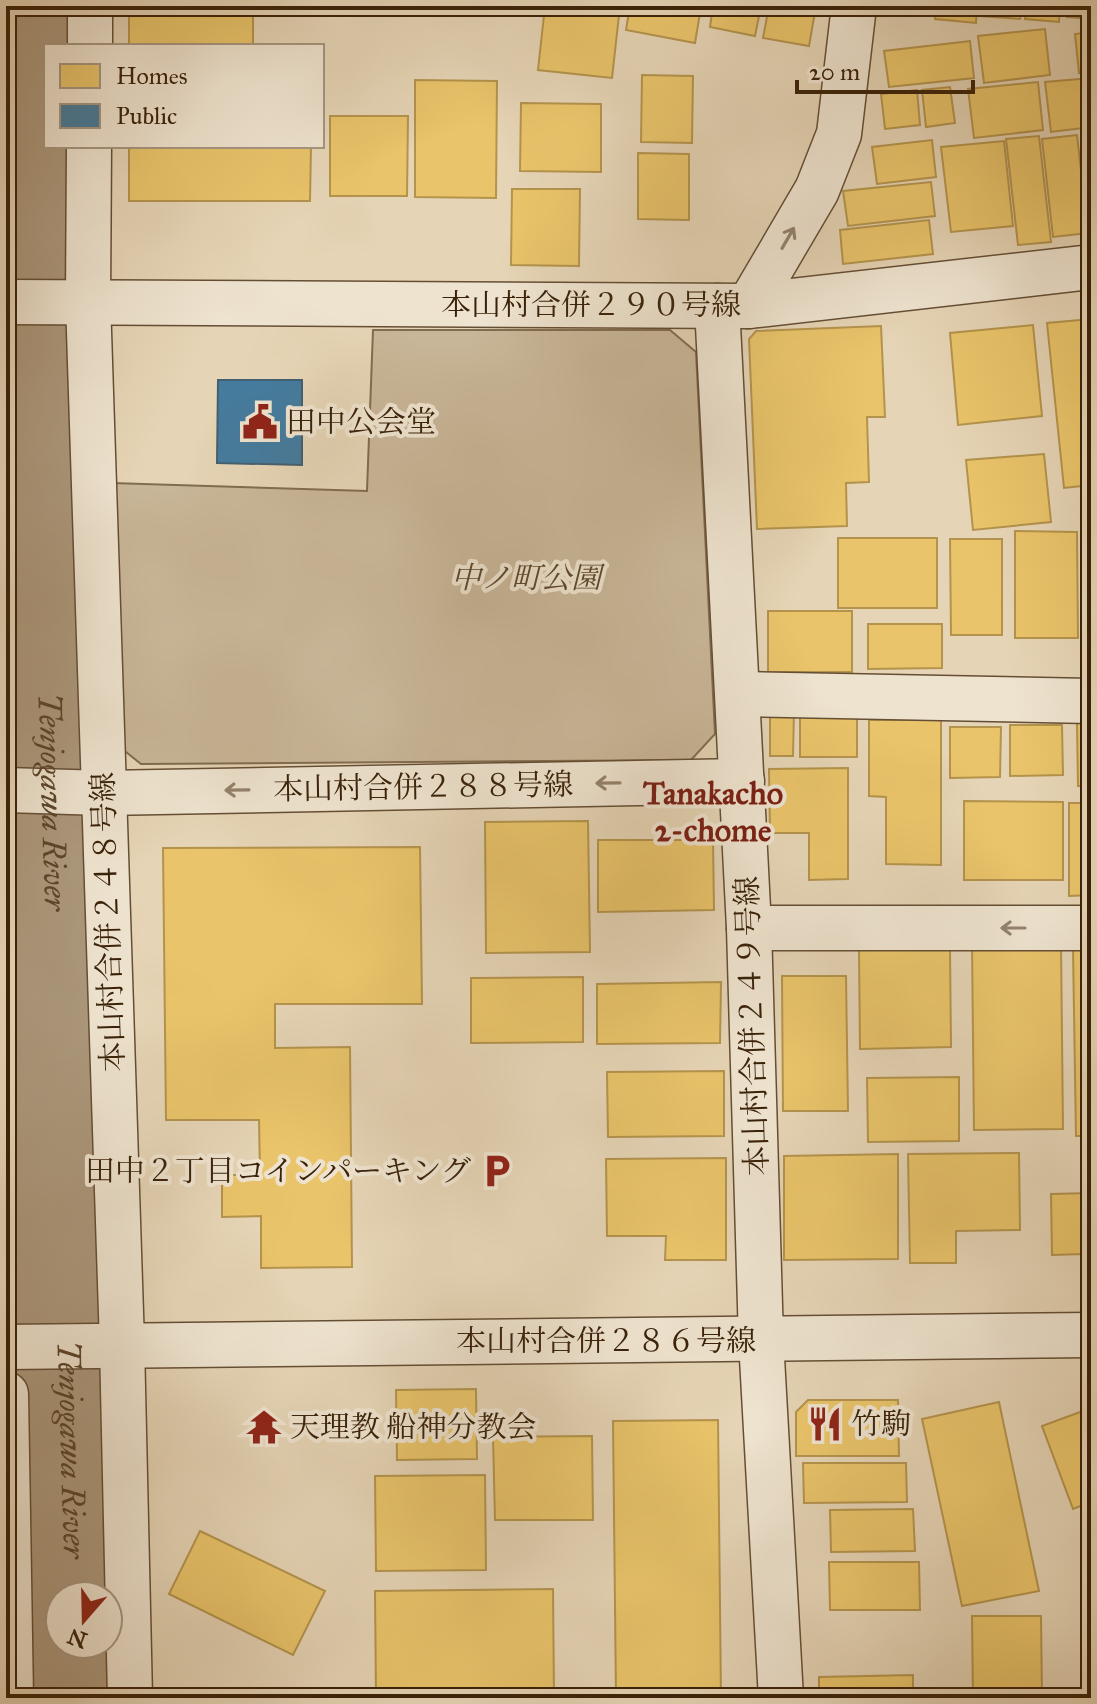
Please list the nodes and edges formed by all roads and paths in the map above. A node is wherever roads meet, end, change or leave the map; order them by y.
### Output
1 (90, 6) edge
2 (854, 6) edge
3 (90, 44) edge
4 (89, 148) edge
5 (1091, 267) edge
6 (88, 301) junction
7 (6, 302) edge
8 (733, 306) junction
9 (738, 694) junction
10 (1091, 701) edge
11 (742, 781) junction
12 (6, 790) edge
13 (104, 793) junction
14 (749, 928) junction
15 (1091, 928) edge
16 (1091, 1335) edge
17 (761, 1340) junction
18 (122, 1344) junction
19 (6, 1347) edge
20 (6, 1394) edge
21 (11, 1698) edge
22 (130, 1698) edge
23 (781, 1698) edge

1 - 3 street
8 -> 2 street
4 - 6 street, 本山村合併２４８号線
5 - 8 street, 本山村合併２９０号線
6 - 7 street, 本山村合併２９０号線
6 - 8 street, 本山村合併２９０号線
6 - 13 street, 本山村合併２４８号線
8 - 9 street, 本山村合併２４９号線
9 - 10 street
9 - 11 street, 本山村合併２４９号線
11 -> 13 street, 本山村合併２８８号線
11 - 14 street, 本山村合併２４９号線
12 - 13 street, 本山村合併２８８号線
13 - 18 street, 本山村合併２４８号線
15 -> 14 street
14 - 17 street, 本山村合併２４９号線
16 - 17 street, 本山村合併２８６号線
17 - 18 street, 本山村合併２８６号線
17 - 23 street, 本山村合併２４９号線
18 - 19 street, 本山村合併２８６号線
18 - 22 street, 本山村合併２４８号線
20 - 21 street

